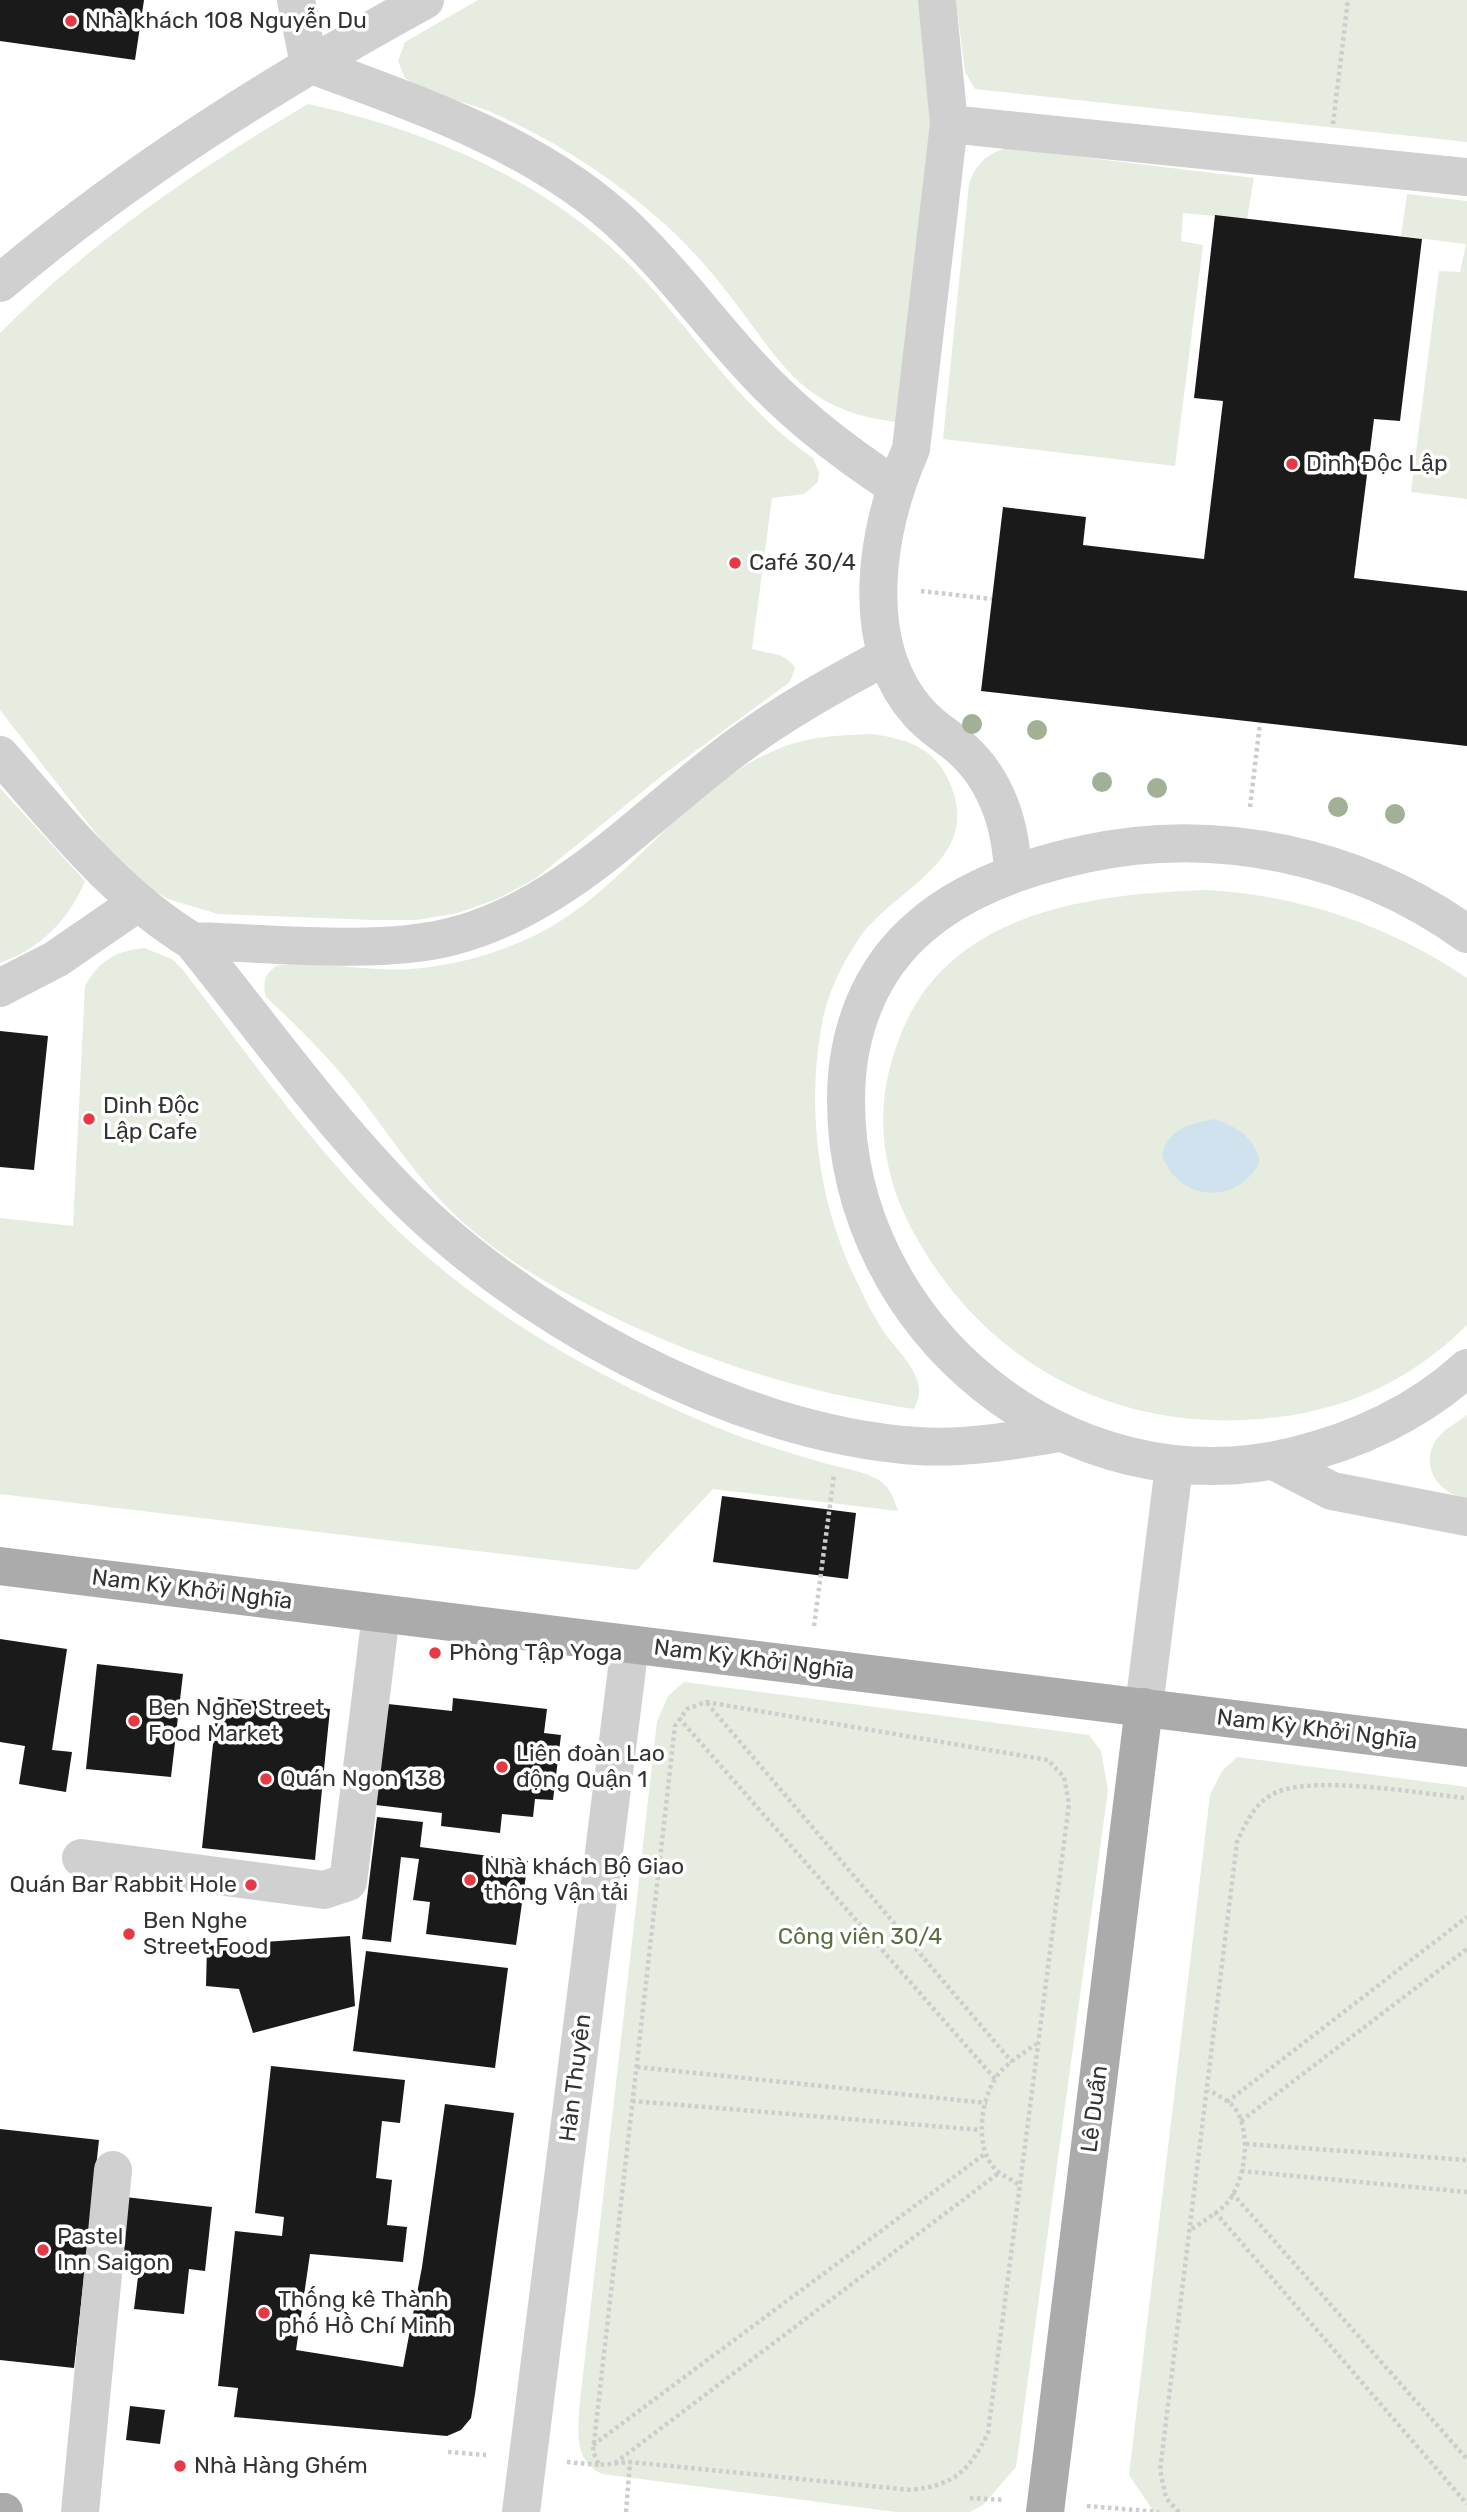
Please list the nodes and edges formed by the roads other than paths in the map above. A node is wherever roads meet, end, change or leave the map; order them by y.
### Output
1 (296, 0) edge
2 (425, 0) edge
3 (937, 0) edge
4 (309, 64) junction
5 (949, 124) junction
6 (1467, 177) edge
7 (0, 283) edge
8 (895, 486) junction
9 (887, 656) junction
10 (0, 755) edge
11 (1013, 874) junction
12 (136, 904) junction
13 (1467, 934) edge
14 (192, 941) junction
15 (0, 988) edge
16 (1467, 1368) edge
17 (1059, 1433) junction
18 (1274, 1461) junction
19 (1174, 1466) junction
20 (1467, 1517) edge
21 (0, 1566) edge
22 (381, 1614) junction
23 (631, 1644) junction
24 (1144, 1707) junction
25 (1467, 1748) edge
26 (81, 1858) dead end
27 (113, 2171) dead end
28 (80, 2512) edge
29 (522, 2512) edge
30 (1045, 2512) edge

1 - 4 street
2 - 4 street
3 - 5 street
4 - 7 street
4 - 8 street
5 - 6 street
5 - 8 street
8 - 9 street
9 - 11 street
9 - 14 street
10 - 12 street
11 - 13 street
11 - 17 street
12 - 14 street
12 - 15 street
14 - 17 street
16 - 18 street
17 - 19 street
18 - 19 street
18 - 20 street
19 - 24 street
21 - 22 main road, Nam Kỳ Khởi Nghĩa
22 - 23 main road, Nam Kỳ Khởi Nghĩa
22 - 26 street
23 - 24 main road, Nam Kỳ Khởi Nghĩa
23 - 29 street, Hàn Thuyên
24 - 25 main road, Nam Kỳ Khởi Nghĩa
24 - 30 main road, Lê Duẩn
27 - 28 street

